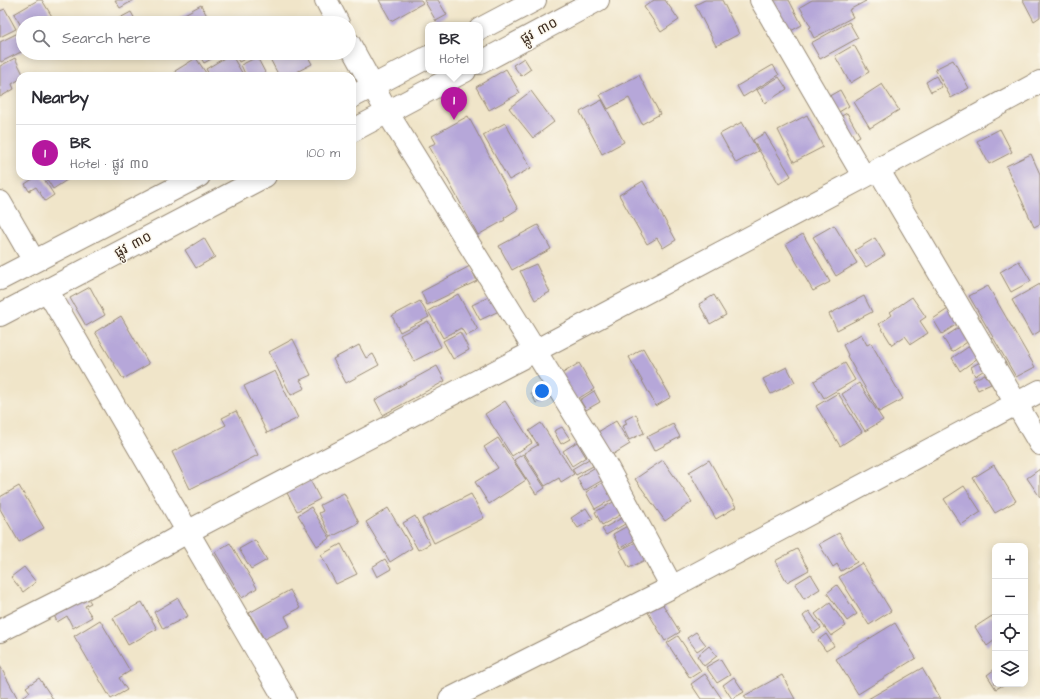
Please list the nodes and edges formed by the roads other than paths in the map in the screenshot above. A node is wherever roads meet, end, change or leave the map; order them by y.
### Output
1 (326, 0) edge
2 (535, 0) edge
3 (598, 0) edge
4 (761, 0) edge
5 (334, 16) edge
6 (483, 27) edge
7 (356, 56) edge
8 (425, 59) edge
9 (483, 61) edge
10 (459, 74) edge
11 (1040, 82) edge
12 (372, 87) junction
13 (356, 95) edge
14 (387, 112) junction
15 (356, 129) edge
16 (871, 173) junction
17 (191, 180) edge
18 (257, 180) edge
19 (0, 202) edge
20 (34, 261) junction
21 (0, 279) edge
22 (47, 290) junction
23 (0, 315) edge
24 (535, 351) junction
25 (1040, 391) edge
26 (1016, 404) junction
27 (1040, 444) edge
28 (188, 531) junction
29 (672, 587) junction
30 (0, 631) edge
31 (286, 699) edge
32 (450, 699) edge

1 - 5 street
2 - 6 street, ផ្លូវ ៣០
3 - 9 street, ផ្លូវ ៣០
4 - 16 street
7 - 12 street
8 - 12 street
10 - 14 street
11 - 16 street
12 - 13 street
12 - 14 street
14 - 15 street
14 - 24 street
16 - 24 street
16 - 26 street
17 - 20 street
18 - 22 street, ផ្លូវ ៣០
19 - 20 street
20 - 21 street
22 - 23 street, ផ្លូវ ៣០
22 - 28 street
24 - 28 street
24 - 29 street
25 - 26 street
26 - 27 street
26 - 29 street
28 - 30 street
28 - 31 street
29 - 32 street

